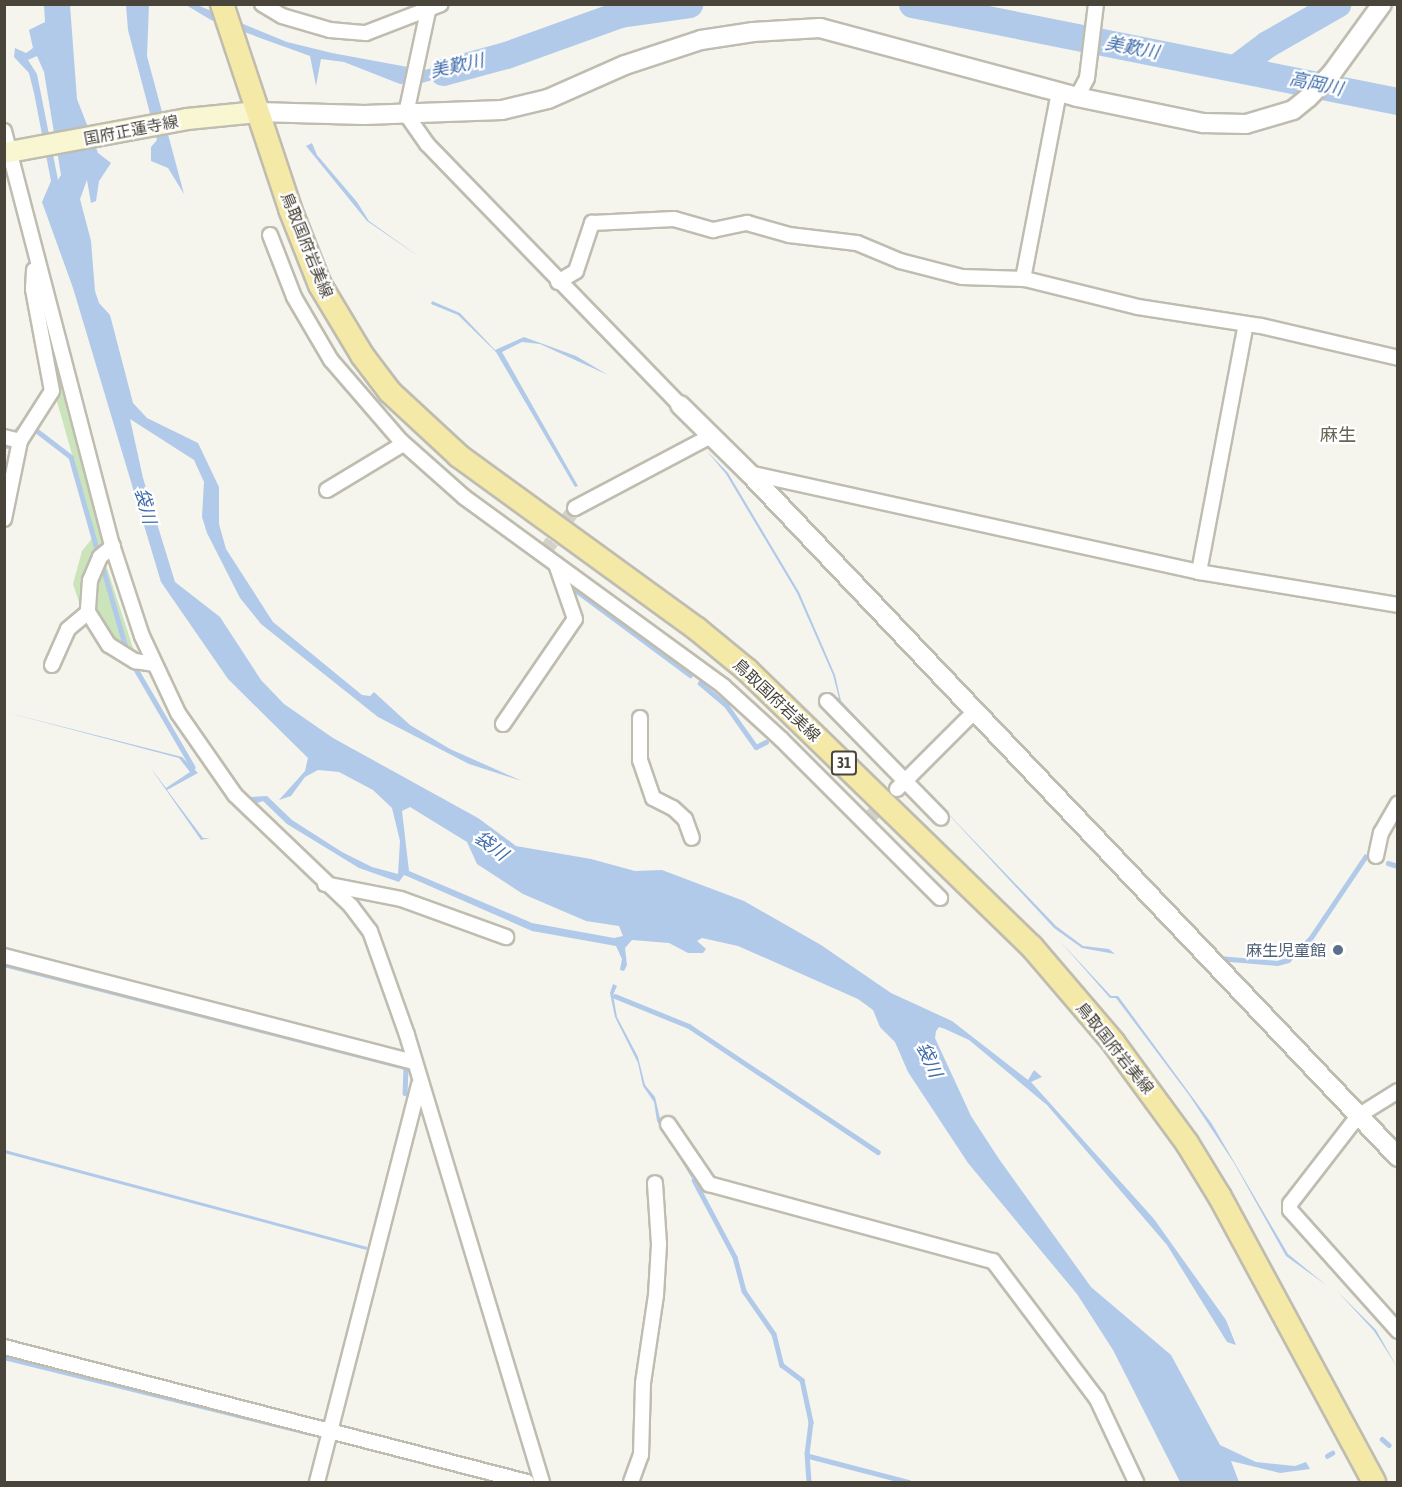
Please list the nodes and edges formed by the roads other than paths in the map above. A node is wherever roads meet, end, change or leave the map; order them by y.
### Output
1 (222, 4) edge
2 (262, 4) edge
3 (441, 4) edge
4 (1096, 4) edge
5 (1382, 4) edge
6 (428, 11) junction
7 (1068, 94) junction
8 (258, 112) junction
9 (406, 114) junction
10 (4, 131) edge
11 (7, 153) edge
12 (270, 235) dead end
13 (35, 259) junction
14 (1023, 279) junction
15 (558, 282) junction
16 (1246, 324) junction
17 (1398, 358) edge
18 (680, 405) joint
19 (4, 437) edge
20 (709, 437) junction
21 (20, 441) junction
22 (403, 444) junction
23 (749, 473) junction
24 (327, 490) dead end
25 (575, 508) tunnel mouth
26 (4, 519) edge
27 (112, 546) junction
28 (555, 562) junction
29 (1199, 572) junction
30 (1398, 605) edge
31 (88, 612) junction
32 (155, 664) junction
33 (52, 665) dead end
34 (827, 701) dead end
35 (973, 713) junction
36 (640, 718) dead end
37 (503, 724) dead end
38 (901, 785) junction
39 (1398, 803) edge
40 (941, 818) dead end
41 (1393, 820) edge
42 (692, 838) dead end
43 (1376, 856) dead end
44 (325, 884) junction
45 (939, 898) dead end
46 (506, 937) dead end
47 (4, 956) edge
48 (411, 1061) junction
49 (419, 1083) junction
50 (1398, 1091) edge
51 (1358, 1116) junction
52 (668, 1124) dead end
53 (1398, 1157) edge
54 (655, 1183) dead end
55 (1398, 1331) edge
56 (4, 1347) edge
57 (330, 1431) junction
58 (317, 1482) edge
59 (527, 1482) edge
60 (542, 1482) edge
61 (631, 1482) edge
62 (1136, 1482) edge
63 (1374, 1482) edge

1 - 8 main road, 鳥取国府岩美線 / 31
2 - 6 street
3 - 6 street
4 - 7 street
5 - 7 street
6 - 9 street
7 - 9 street
7 - 14 street
8 - 9 street
8 - 11 main road, 国府正蓮寺線
8 - 63 main road, 鳥取国府岩美線 / 31
9 - 15 street
10 - 11 street
11 - 13 street
12 - 22 street
13 - 21 street
13 - 27 street
14 - 15 street
14 - 16 street
15 - 18 street
16 - 17 street
16 - 29 street
18 - 20 street
19 - 21 street
20 - 23 street
20 - 25 street
21 - 26 street
22 - 24 street
22 - 28 street
23 - 29 street
23 - 35 street
27 - 31 street
27 - 32 street
28 - 37 street
28 - 45 street
29 - 30 street
31 - 32 street
31 - 33 street
32 - 44 street
34 - 38 street
35 - 38 street
35 - 51 street
36 - 42 street
38 - 40 street
39 - 41 street
41 - 43 street
44 - 46 street
44 - 48 street
47 - 48 street
48 - 49 street
49 - 57 street
49 - 60 street
50 - 51 street
51 - 53 street
51 - 55 street
52 - 62 street
54 - 61 street
56 - 57 street
57 - 58 street
57 - 59 street

